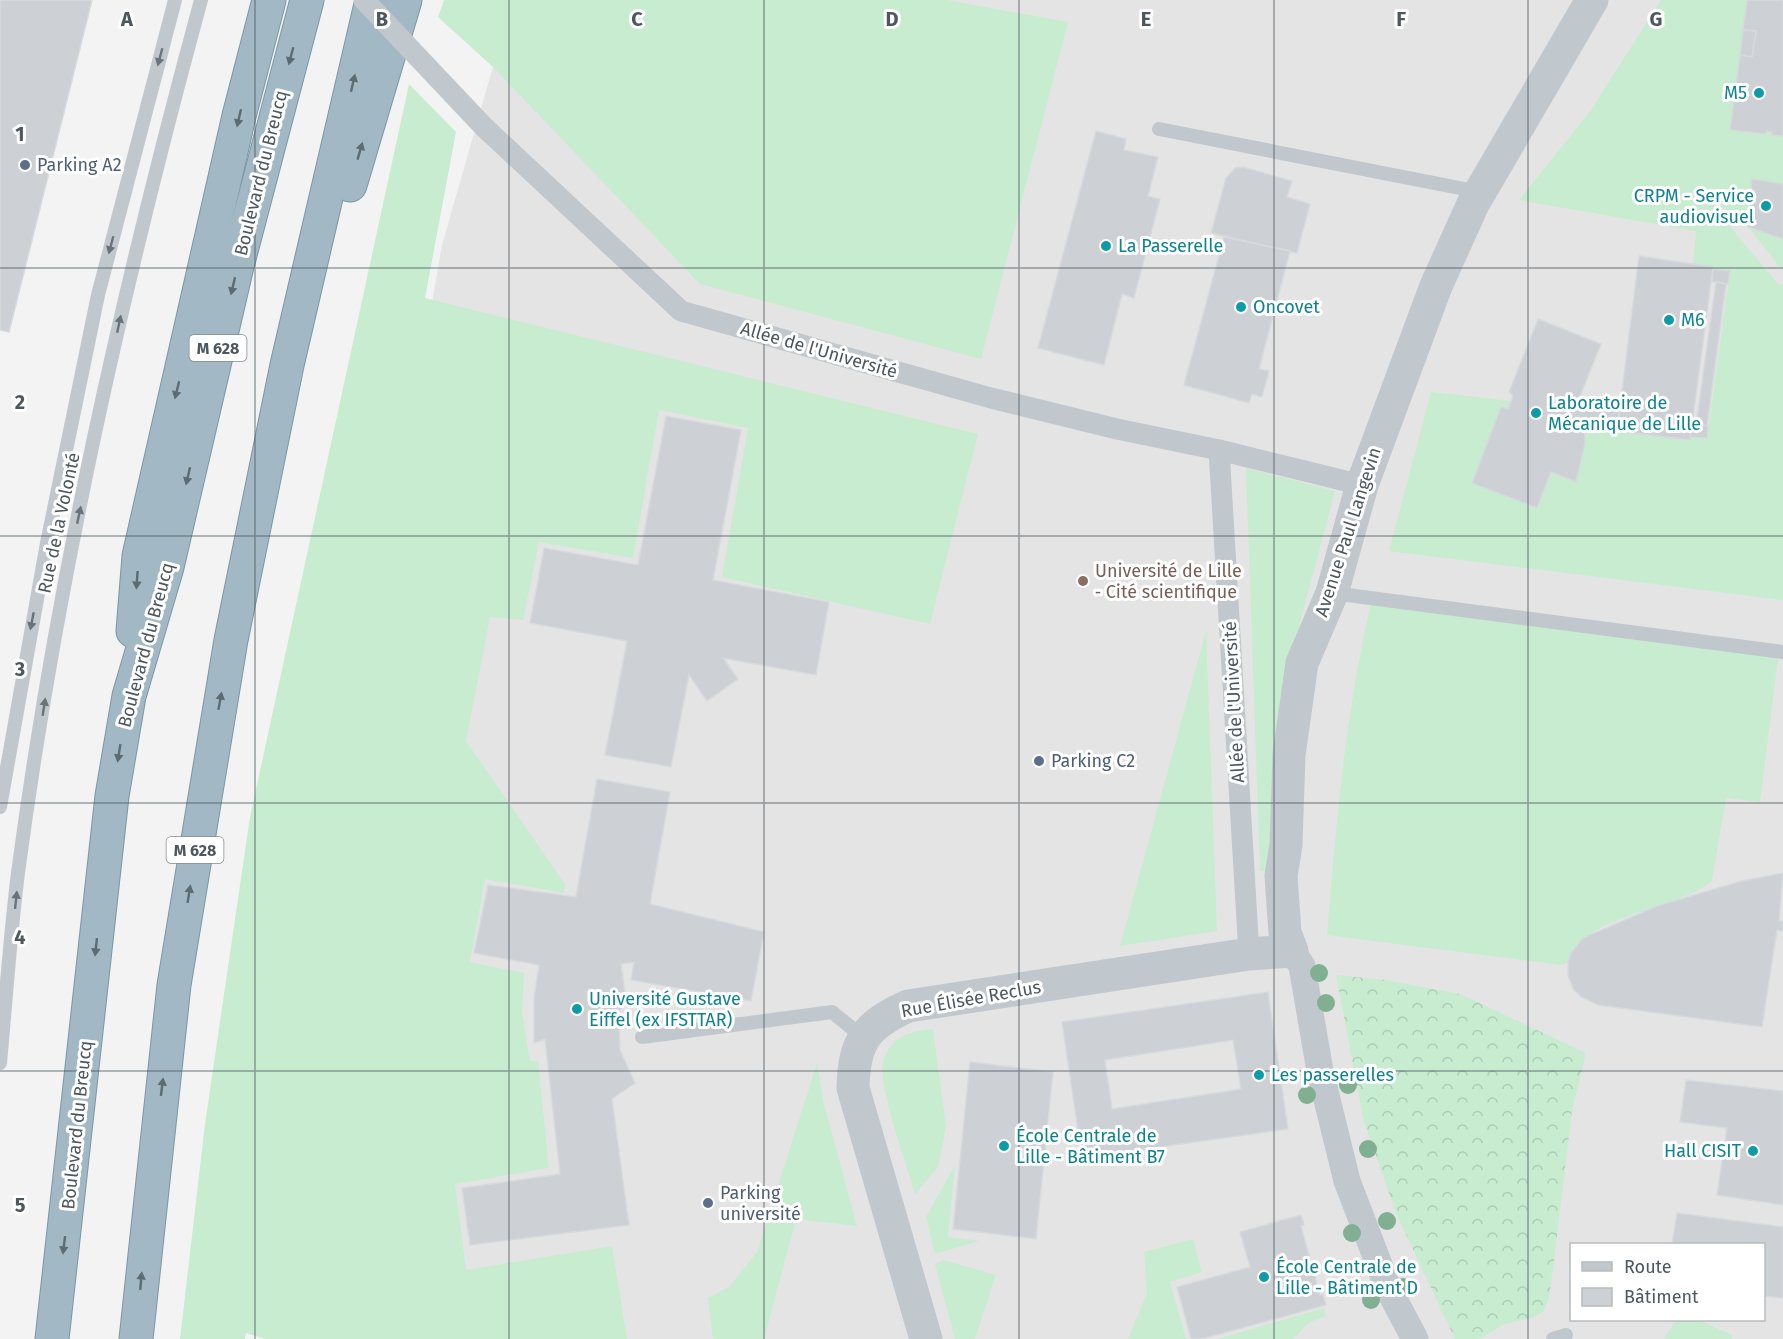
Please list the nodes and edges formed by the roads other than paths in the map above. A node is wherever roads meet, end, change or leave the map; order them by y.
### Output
1 (175, 0) edge
2 (201, 0) edge
3 (269, 0) edge
4 (307, 0) edge
5 (364, 0) edge
6 (372, 0) edge
7 (405, 0) edge
8 (1592, 0) edge
9 (1159, 129) dead end
10 (1480, 192) junction
11 (287, 365) junction
12 (1219, 450) junction
13 (1362, 485) junction
14 (1332, 593) junction
15 (1783, 652) edge
16 (129, 696) junction
17 (0, 807) edge
18 (1292, 951) junction
19 (1249, 954) junction
20 (642, 1037) dead end
21 (863, 1037) junction
22 (0, 1062) edge
23 (52, 1339) edge
24 (135, 1339) edge
25 (926, 1339) edge
26 (1415, 1339) edge

1 -> 17 lane, Rue de la Volonté
22 -> 2 lane, Rue de la Volonté
3 -> 16 highway, M 628
4 -> 16 highway, Boulevard du Breucq / M 628
5 - 12 street, Allée de l'Université, bridge
11 -> 6 highway, M 628
11 -> 7 highway, M 628
8 - 10 street, Avenue Paul Langevin
9 - 10 lane
10 - 13 street, Avenue Paul Langevin
24 -> 11 highway, M 628
12 - 13 street, Allée de l'Université
12 - 19 street, Allée de l'Université
13 - 14 street, Avenue Paul Langevin
14 - 15 lane
14 - 18 street, Avenue Paul Langevin
16 -> 23 highway, Boulevard du Breucq / M 628
18 - 19 street, Rue Élisée Reclus
18 - 26 street, Avenue Paul Langevin
19 - 21 street, Rue Élisée Reclus
20 - 21 lane
21 - 25 street, Rue Élisée Reclus

